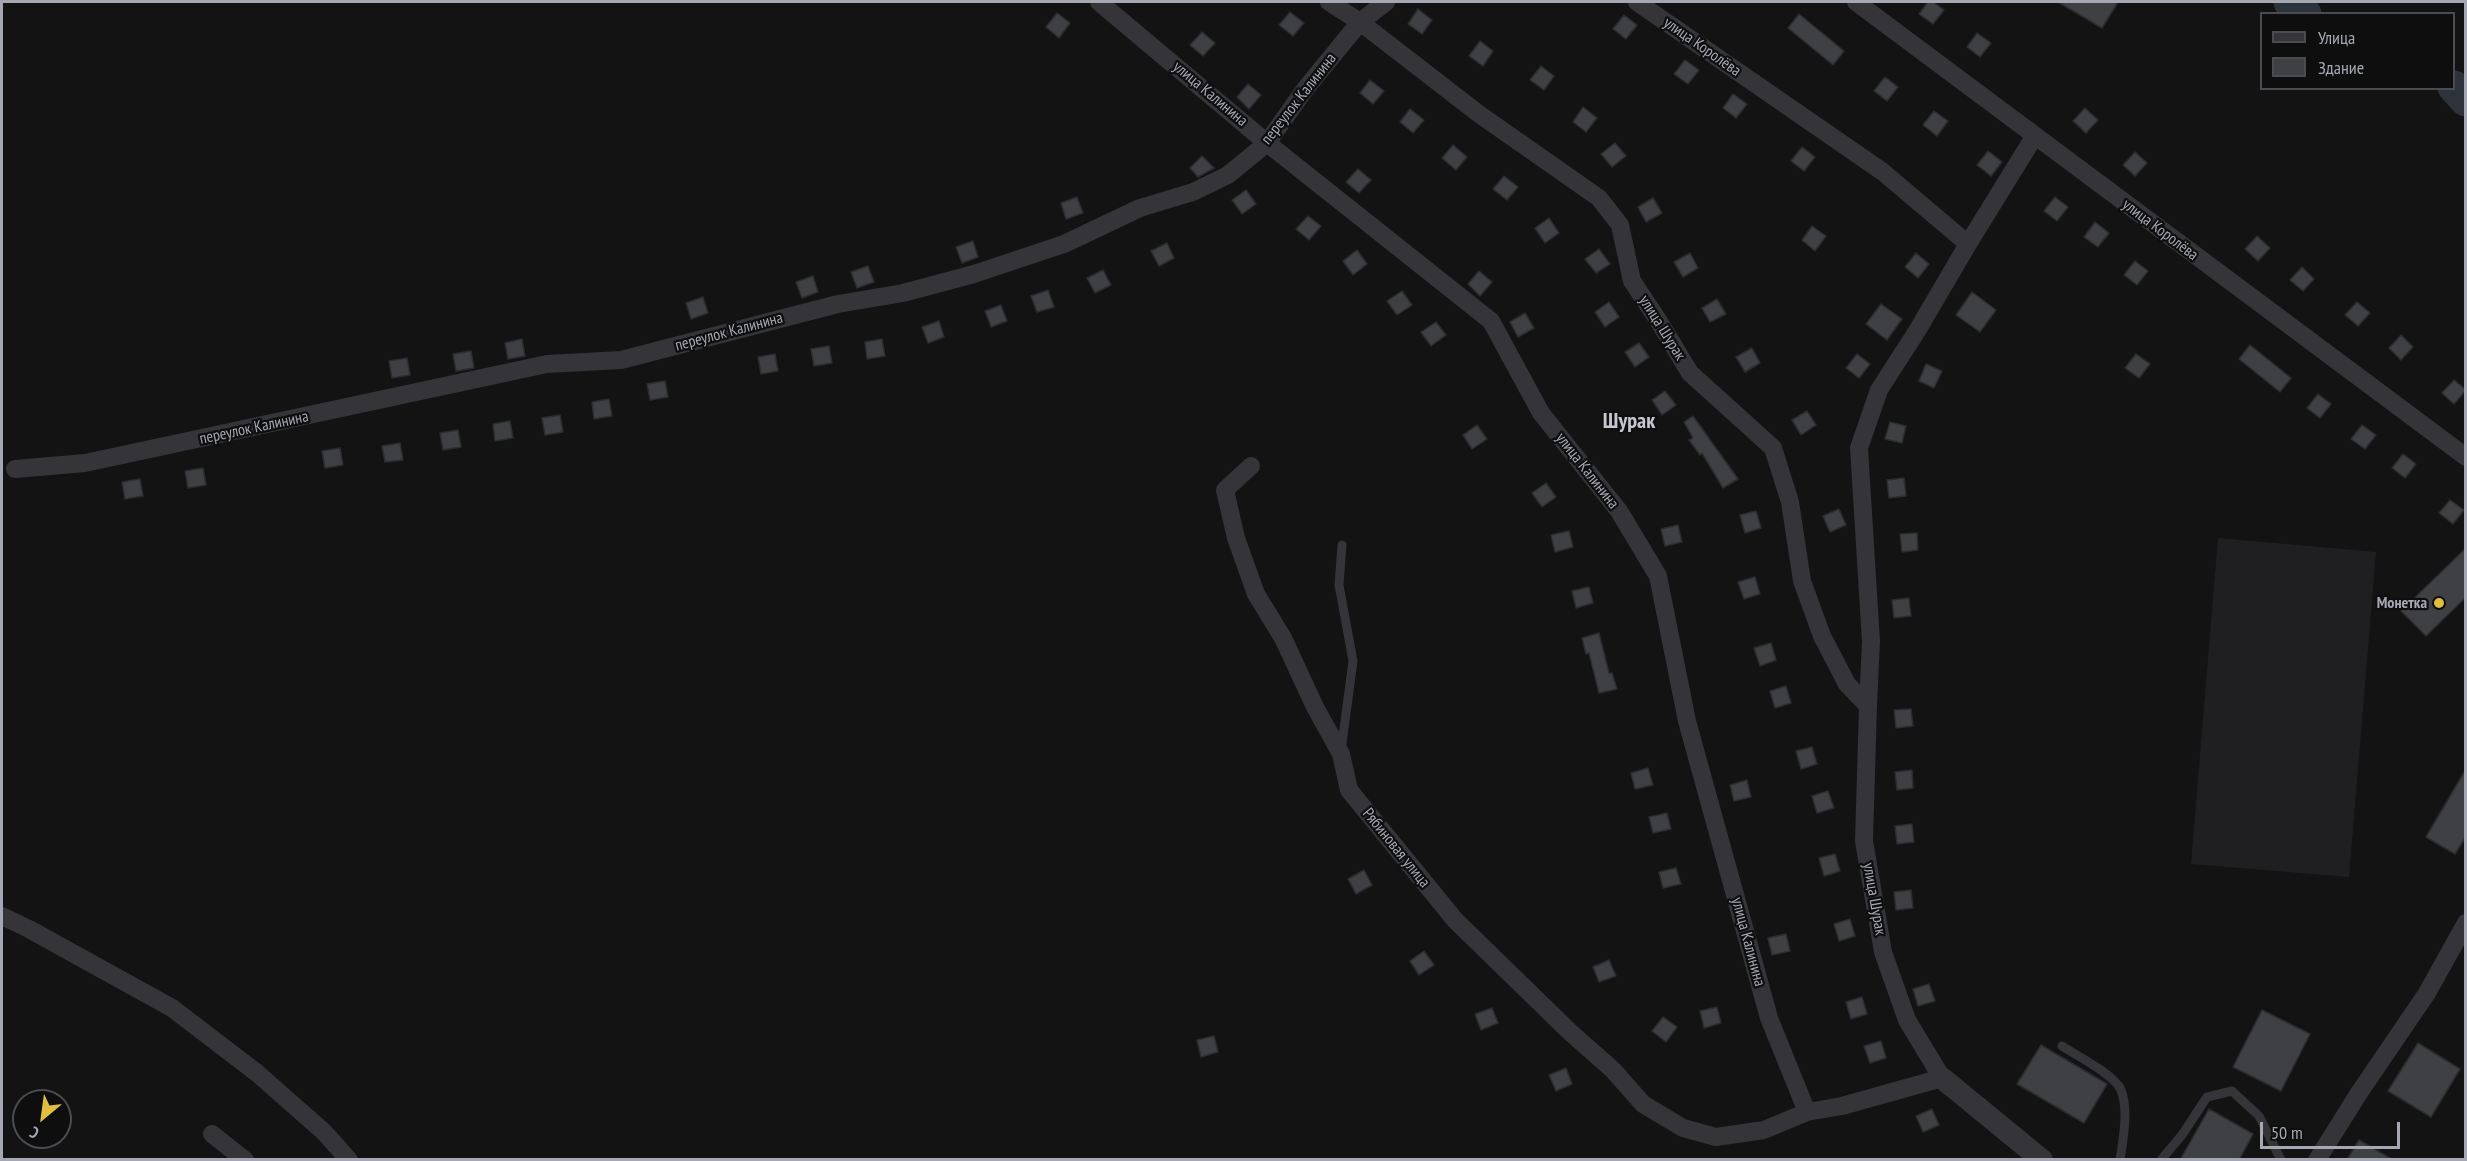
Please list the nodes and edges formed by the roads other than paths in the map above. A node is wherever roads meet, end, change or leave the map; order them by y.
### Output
1 (1099, 2) edge
2 (1329, 2) edge
3 (1386, 2) edge
4 (1637, 2) edge
5 (1856, 2) edge
6 (1360, 22) junction
7 (2034, 137) junction
8 (1267, 143) junction
9 (1968, 243) junction
10 (2466, 457) edge
11 (1251, 466) dead end
12 (15, 469) dead end
13 (1342, 545) dead end
14 (1868, 706) junction
15 (1341, 754) junction
16 (2, 916) edge
17 (2466, 923) edge
18 (2062, 1046) dead end
19 (1942, 1078) junction
20 (1808, 1112) junction
21 (212, 1134) dead end
22 (245, 1160) edge
23 (349, 1160) edge
24 (2042, 1160) edge
25 (2120, 1160) edge
26 (2161, 1160) edge
27 (2281, 1160) edge
28 (2317, 1160) edge

1 - 8 street, улица Калинина
2 - 6 street, улица Шурак
3 - 6 street
4 - 9 street, улица Королёва
5 - 7 street, улица Королёва
6 - 8 street, переулок Калинина
6 - 14 street, улица Шурак
7 - 9 street, улица Шурак
7 - 10 street, улица Королёва
8 - 12 street, переулок Калинина
8 - 20 street, улица Калинина
9 - 14 street, улица Шурак
11 - 15 street, Рябиновая улица
13 - 15 lane
14 - 19 street, улица Шурак
15 - 20 street, Рябиновая улица
16 - 23 street
17 - 28 street
18 - 25 lane
19 - 20 street
19 - 24 street
21 - 22 street
26 - 27 lane

